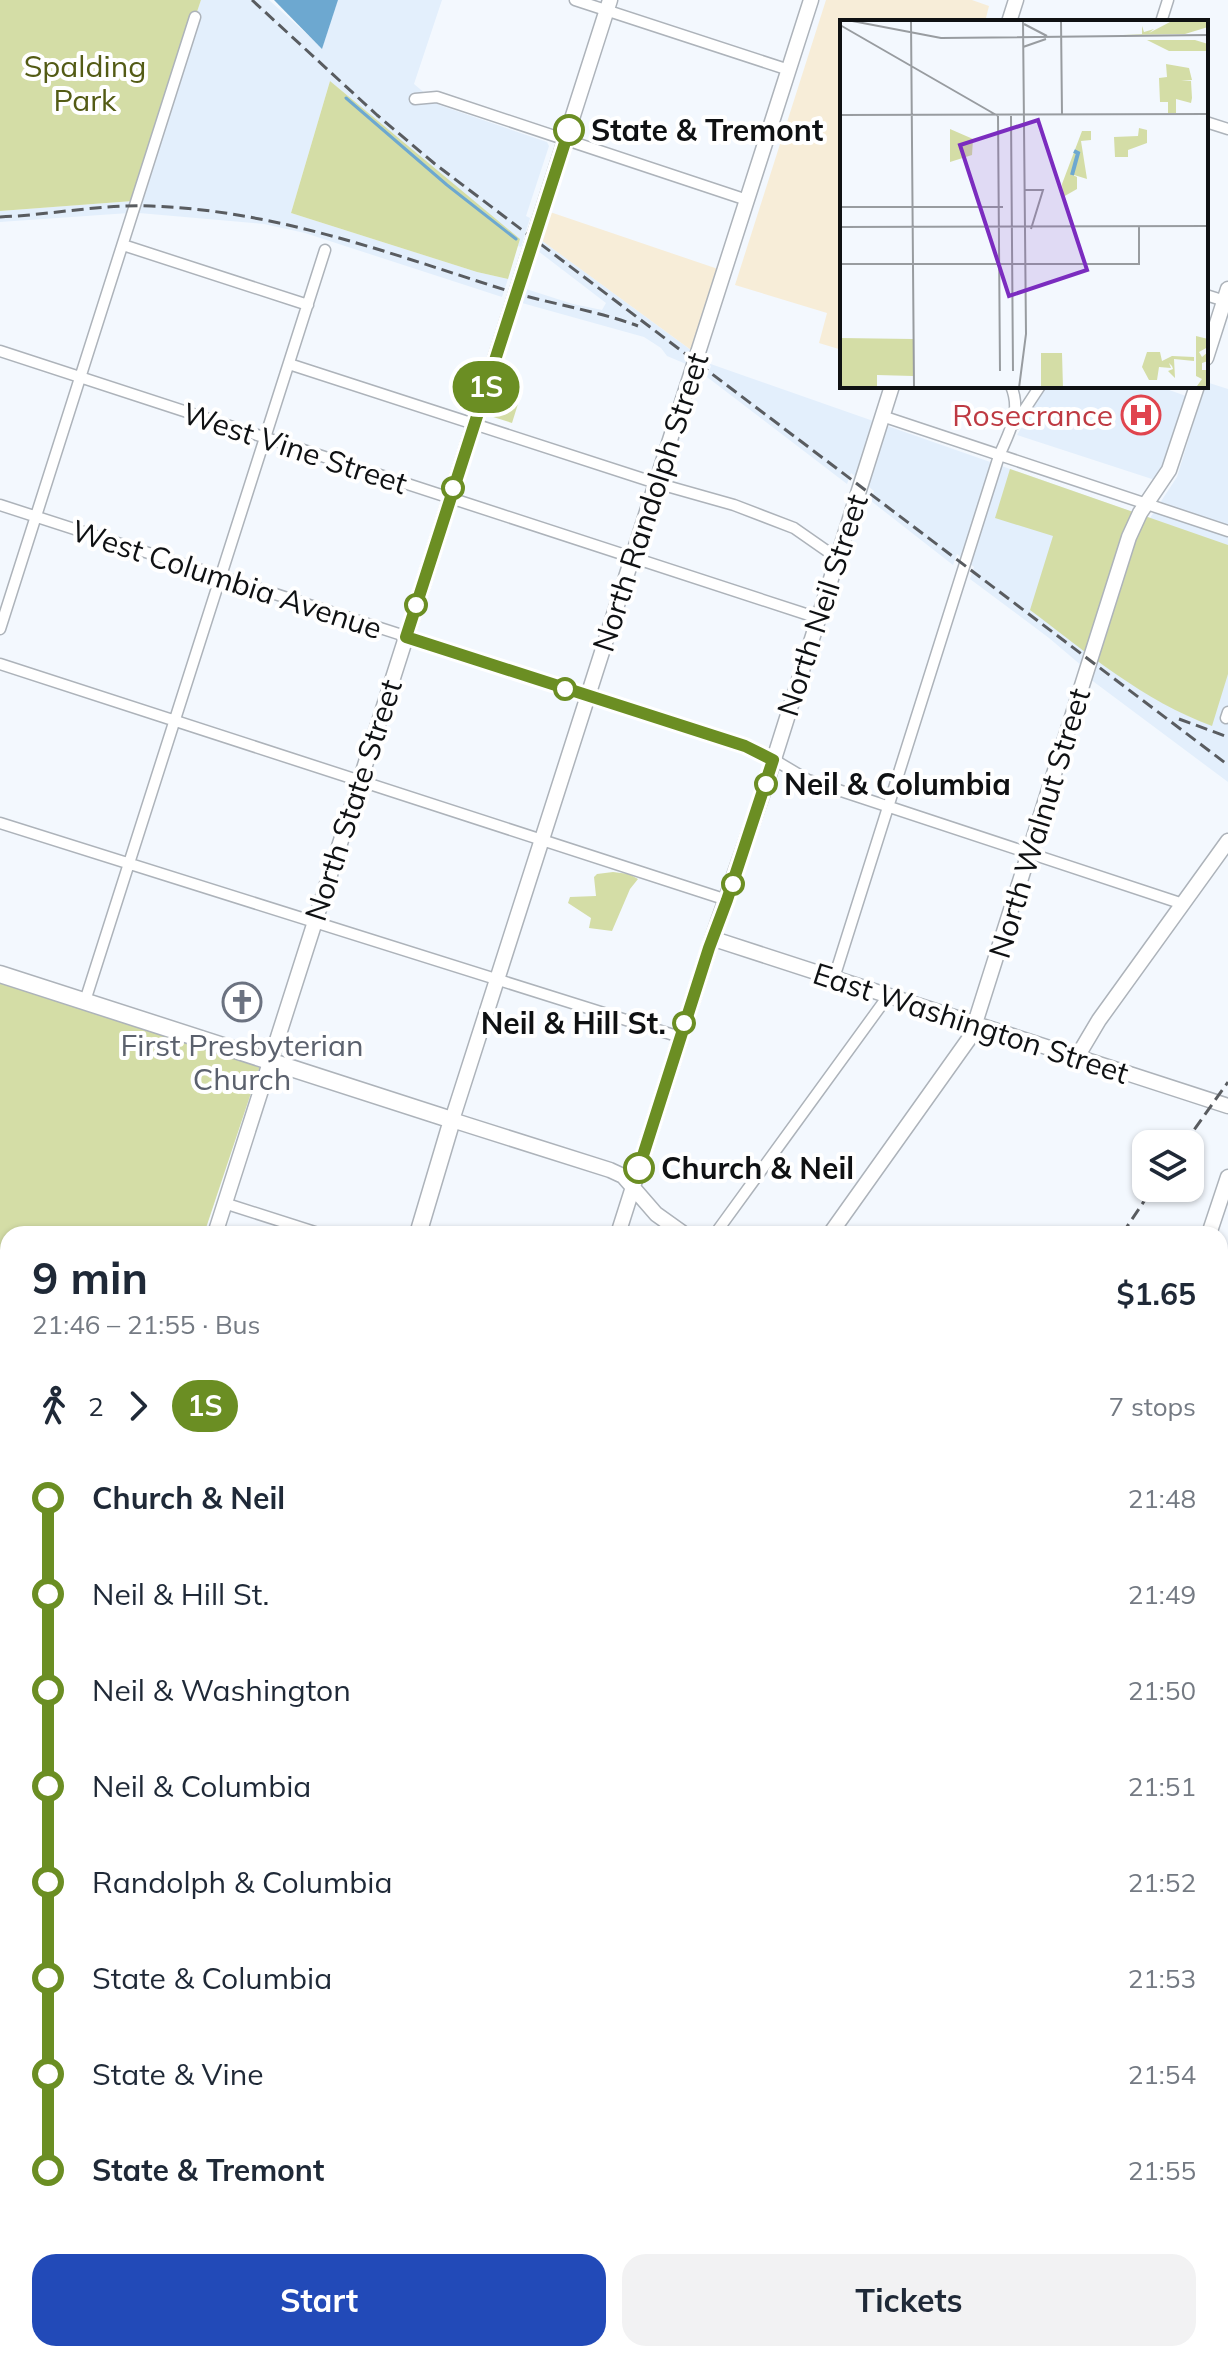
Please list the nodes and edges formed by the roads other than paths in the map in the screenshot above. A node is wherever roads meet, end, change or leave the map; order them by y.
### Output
1 (575, 0) edge
2 (811, 0) edge
3 (1016, 0) edge
4 (1168, 0) edge
5 (608, 5) edge
6 (195, 17) dead end
7 (1010, 20) edge
8 (1162, 20) edge
9 (789, 70) junction
10 (415, 99) dead end
11 (1208, 123) edge
12 (1228, 129) edge
13 (565, 141) junction
14 (747, 200) junction
15 (123, 245) junction
16 (325, 250) dead end
17 (1227, 298) edge
18 (308, 305) junction
19 (0, 351) edge
20 (1208, 352) edge
21 (289, 364) junction
22 (81, 378) junction
23 (891, 388) edge
24 (1011, 388) edge
25 (1039, 388) edge
26 (1196, 388) edge
27 (882, 416) junction
28 (474, 424) junction
29 (1014, 425) junction
30 (265, 438) junction
31 (999, 456) junction
32 (656, 483) junction
33 (450, 499) junction
34 (1146, 504) junction
35 (0, 505) edge
36 (36, 517) junction
37 (1228, 531) edge
38 (632, 558) junction
39 (837, 558) junction
40 (221, 578) junction
41 (818, 618) junction
42 (0, 629) edge
43 (406, 637) junction
44 (0, 664) edge
45 (588, 696) junction
46 (175, 722) junction
47 (773, 760) junction
48 (360, 781) junction
49 (887, 806) junction
50 (0, 823) edge
51 (542, 840) junction
52 (1228, 841) edge
53 (1028, 852) junction
54 (130, 864) junction
55 (727, 900) junction
56 (1183, 904) junction
57 (314, 923) junction
58 (714, 939) junction
59 (0, 974) edge
60 (834, 978) junction
61 (497, 981) junction
62 (888, 996) junction
63 (85, 1001) junction
64 (975, 1025) junction
65 (680, 1037) junction
66 (1077, 1057) junction
67 (270, 1061) junction
68 (1228, 1106) edge
69 (452, 1120) junction
70 (1228, 1177) edge
71 (633, 1187) junction
72 (224, 1203) junction
73 (1223, 1211) edge
74 (217, 1226) edge
75 (296, 1226) edge
76 (420, 1226) edge
77 (621, 1226) edge
78 (673, 1226) edge
79 (721, 1226) edge
80 (836, 1226) edge

1 - 5 street
2 - 9 main road, North Randolph Street
3 - 7 main road
4 - 8 street
5 - 9 street
5 - 13 main road, North State Street
6 - 15 street
9 - 14 main road, North Randolph Street
10 - 13 street
11 - 12 street
13 - 14 street
13 - 28 main road, North State Street
14 - 32 main road, North Randolph Street
15 - 18 street
15 - 22 street
16 - 18 street
17 - 20 main road
18 - 21 street
19 - 22 street, West Vine Street
21 - 28 street
21 - 30 street
22 - 30 street, West Vine Street
22 - 36 street
23 - 27 main road, North Neil Street
24 - 29 street
25 - 29 street
26 - 34 main road, North Walnut Street
27 - 31 street
27 - 39 main road, North Neil Street
28 - 32 street
28 - 33 main road, North State Street
29 - 31 street
30 - 33 street, West Vine Street
30 - 40 street
31 - 34 street
31 - 49 street
32 - 38 main road, North Randolph Street
32 - 39 street
33 - 38 street, West Vine Street
33 - 43 main road, North State Street
34 - 37 street
34 - 53 main road, North Walnut Street
35 - 36 street, West Columbia Avenue
36 - 40 street, West Columbia Avenue
36 - 42 street
38 - 41 street, West Vine Street
38 - 45 main road, North Randolph Street
39 - 41 main road, North Neil Street
40 - 43 street, West Columbia Avenue
40 - 46 street
41 - 47 main road, North Neil Street
43 - 45 street, West Columbia Avenue
43 - 48 main road, North State Street
44 - 46 street
45 - 47 street, West Columbia Avenue
45 - 51 main road, North Randolph Street
46 - 48 street
46 - 54 street
47 - 49 street, West Columbia Avenue
47 - 55 main road, North Neil Street
48 - 51 street
48 - 57 main road, North State Street
49 - 53 street, West Columbia Avenue
49 - 60 street
50 - 54 street
51 - 55 street
51 - 61 main road, North Randolph Street
52 - 56 main road
53 - 56 street, West Columbia Avenue
53 - 64 main road, North Walnut Street
54 - 57 street
54 - 63 street
55 - 58 main road, North Neil Street
56 - 66 main road
57 - 61 street
57 - 67 main road, North State Street
58 - 60 main road, East Washington Street
58 - 65 main road, North Neil Street
59 - 63 main road
60 - 62 main road, East Washington Street
61 - 65 street
61 - 69 main road, North Randolph Street
62 - 64 main road, East Washington Street
62 - 79 street
63 - 67 main road
64 - 66 main road, East Washington Street
64 - 80 main road, North Walnut Street
65 - 71 main road, North Neil Street
66 - 68 main road, East Washington Street
67 - 69 main road
67 - 72 main road, North State Street
69 - 71 main road
69 - 76 main road, North Randolph Street
70 - 73 main road
71 - 77 main road, North Neil Street
71 - 78 main road
72 - 74 main road, North State Street
72 - 75 street

